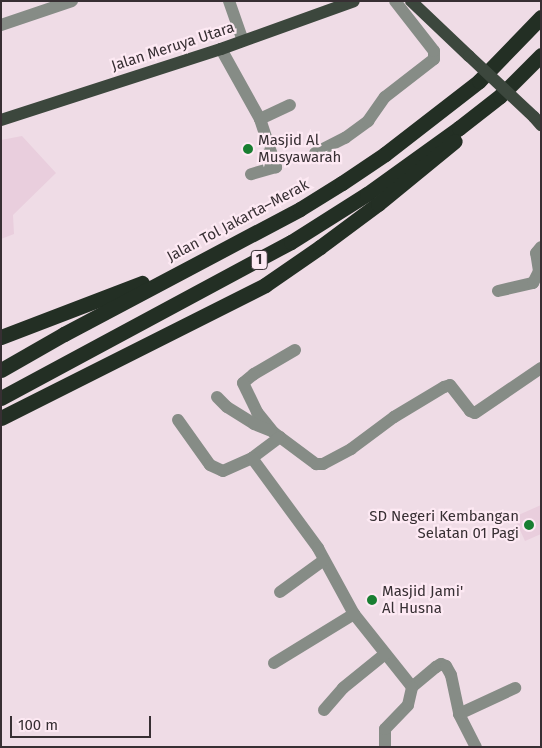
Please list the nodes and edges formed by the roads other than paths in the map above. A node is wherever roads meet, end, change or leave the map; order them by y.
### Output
1 (72, 1) edge
2 (229, 1) edge
3 (354, 1) edge
4 (395, 1) edge
5 (411, 1) edge
6 (541, 18) edge
7 (1, 25) edge
8 (243, 42) junction
9 (221, 49) junction
10 (541, 55) edge
11 (500, 96) junction
12 (290, 105) dead end
13 (260, 119) junction
14 (1, 120) edge
15 (537, 121) edge
16 (315, 153) dead end
17 (251, 174) dead end
18 (541, 247) edge
19 (190, 266) junction
20 (498, 291) dead end
21 (64, 334) junction
22 (1, 337) edge
23 (295, 350) dead end
24 (1, 364) edge
25 (541, 368) edge
26 (1, 370) edge
27 (56, 389) junction
28 (217, 397) dead end
29 (1, 398) edge
30 (1, 418) edge
31 (178, 420) dead end
32 (1, 429) edge
33 (276, 434) junction
34 (252, 458) junction
35 (324, 560) junction
36 (280, 592) dead end
37 (354, 614) junction
38 (385, 654) junction
39 (274, 663) dead end
40 (412, 687) junction
41 (515, 688) dead end
42 (324, 710) dead end
43 (459, 714) junction
44 (385, 747) edge
45 (476, 747) edge

1 - 7 street
2 - 8 street
3 - 8 main road, Jalan Meruya Utara
4 - 16 street
5 - 15 main road, bridge
6 - 19 highway, Jalan Tol Jakarta–Merak / 1
8 - 9 main road, Jalan Meruya Utara
9 - 13 street
9 - 14 main road, Jalan Meruya Utara
10 - 11 highway, 1
11 - 27 highway
11 - 29 highway, 1
12 - 13 street
13 - 17 street
18 - 20 street
19 - 21 highway, Jalan Tol Jakarta–Merak / 1
19 - 22 highway
21 - 24 highway
21 - 26 highway, Jalan Tol Jakarta–Merak / 1
23 - 33 street
25 - 33 street
27 - 30 highway
27 - 32 highway
28 - 33 street
31 - 34 street
33 - 34 street
34 - 35 street
35 - 36 street
35 - 37 street
37 - 38 street
37 - 39 street
38 - 40 street
38 - 42 street
40 - 43 street
40 - 44 street
41 - 43 street
43 - 45 street

